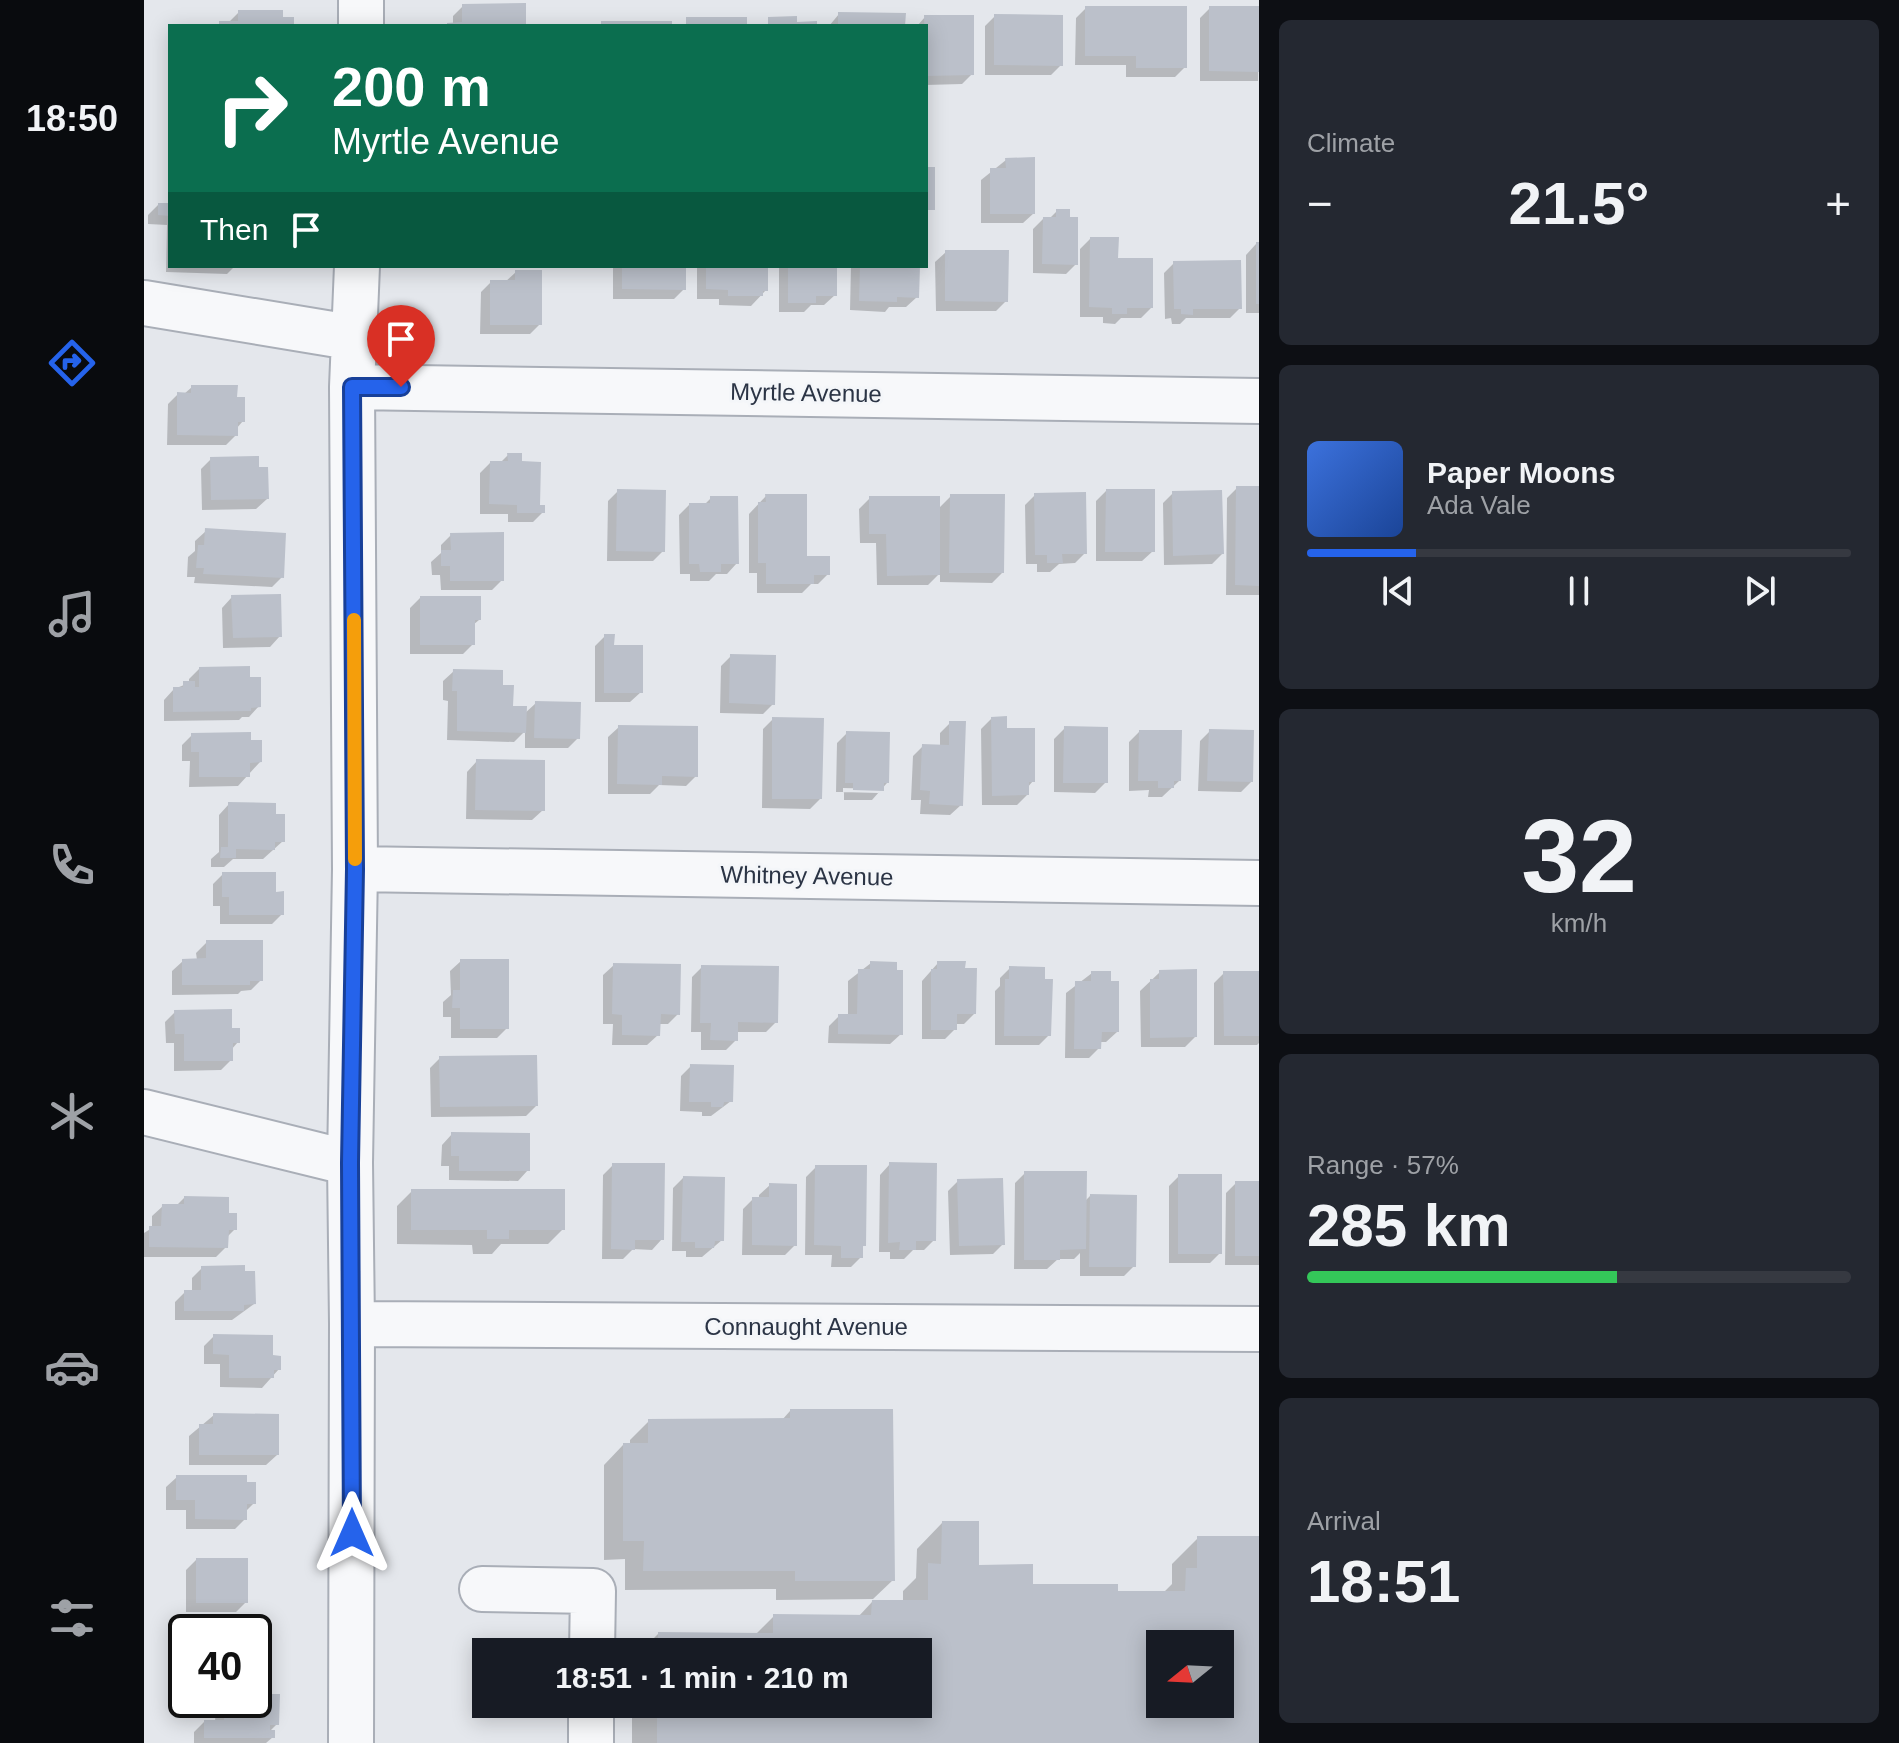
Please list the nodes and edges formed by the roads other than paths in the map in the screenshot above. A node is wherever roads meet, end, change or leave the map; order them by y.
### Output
1 (361, 0) edge
2 (361, 24) edge
3 (357, 268) edge
4 (144, 303) edge
5 (356, 338) junction
6 (352, 387) junction
7 (1259, 401) edge
8 (355, 869) junction
9 (1259, 883) edge
10 (144, 1112) edge
11 (350, 1163) junction
12 (352, 1324) junction
13 (1259, 1329) edge
14 (482, 1589) dead end
15 (592, 1638) edge
16 (591, 1718) edge
17 (351, 1743) edge
18 (591, 1743) edge

1 - 2 street
3 - 5 street
4 - 5 street
5 - 6 street
6 - 7 street, Myrtle Avenue
6 - 8 street
8 - 9 street, Whitney Avenue
8 - 11 street
10 - 11 street
11 - 12 street
12 - 13 street, Connaught Avenue
12 - 17 street
14 - 15 street
16 - 18 street

